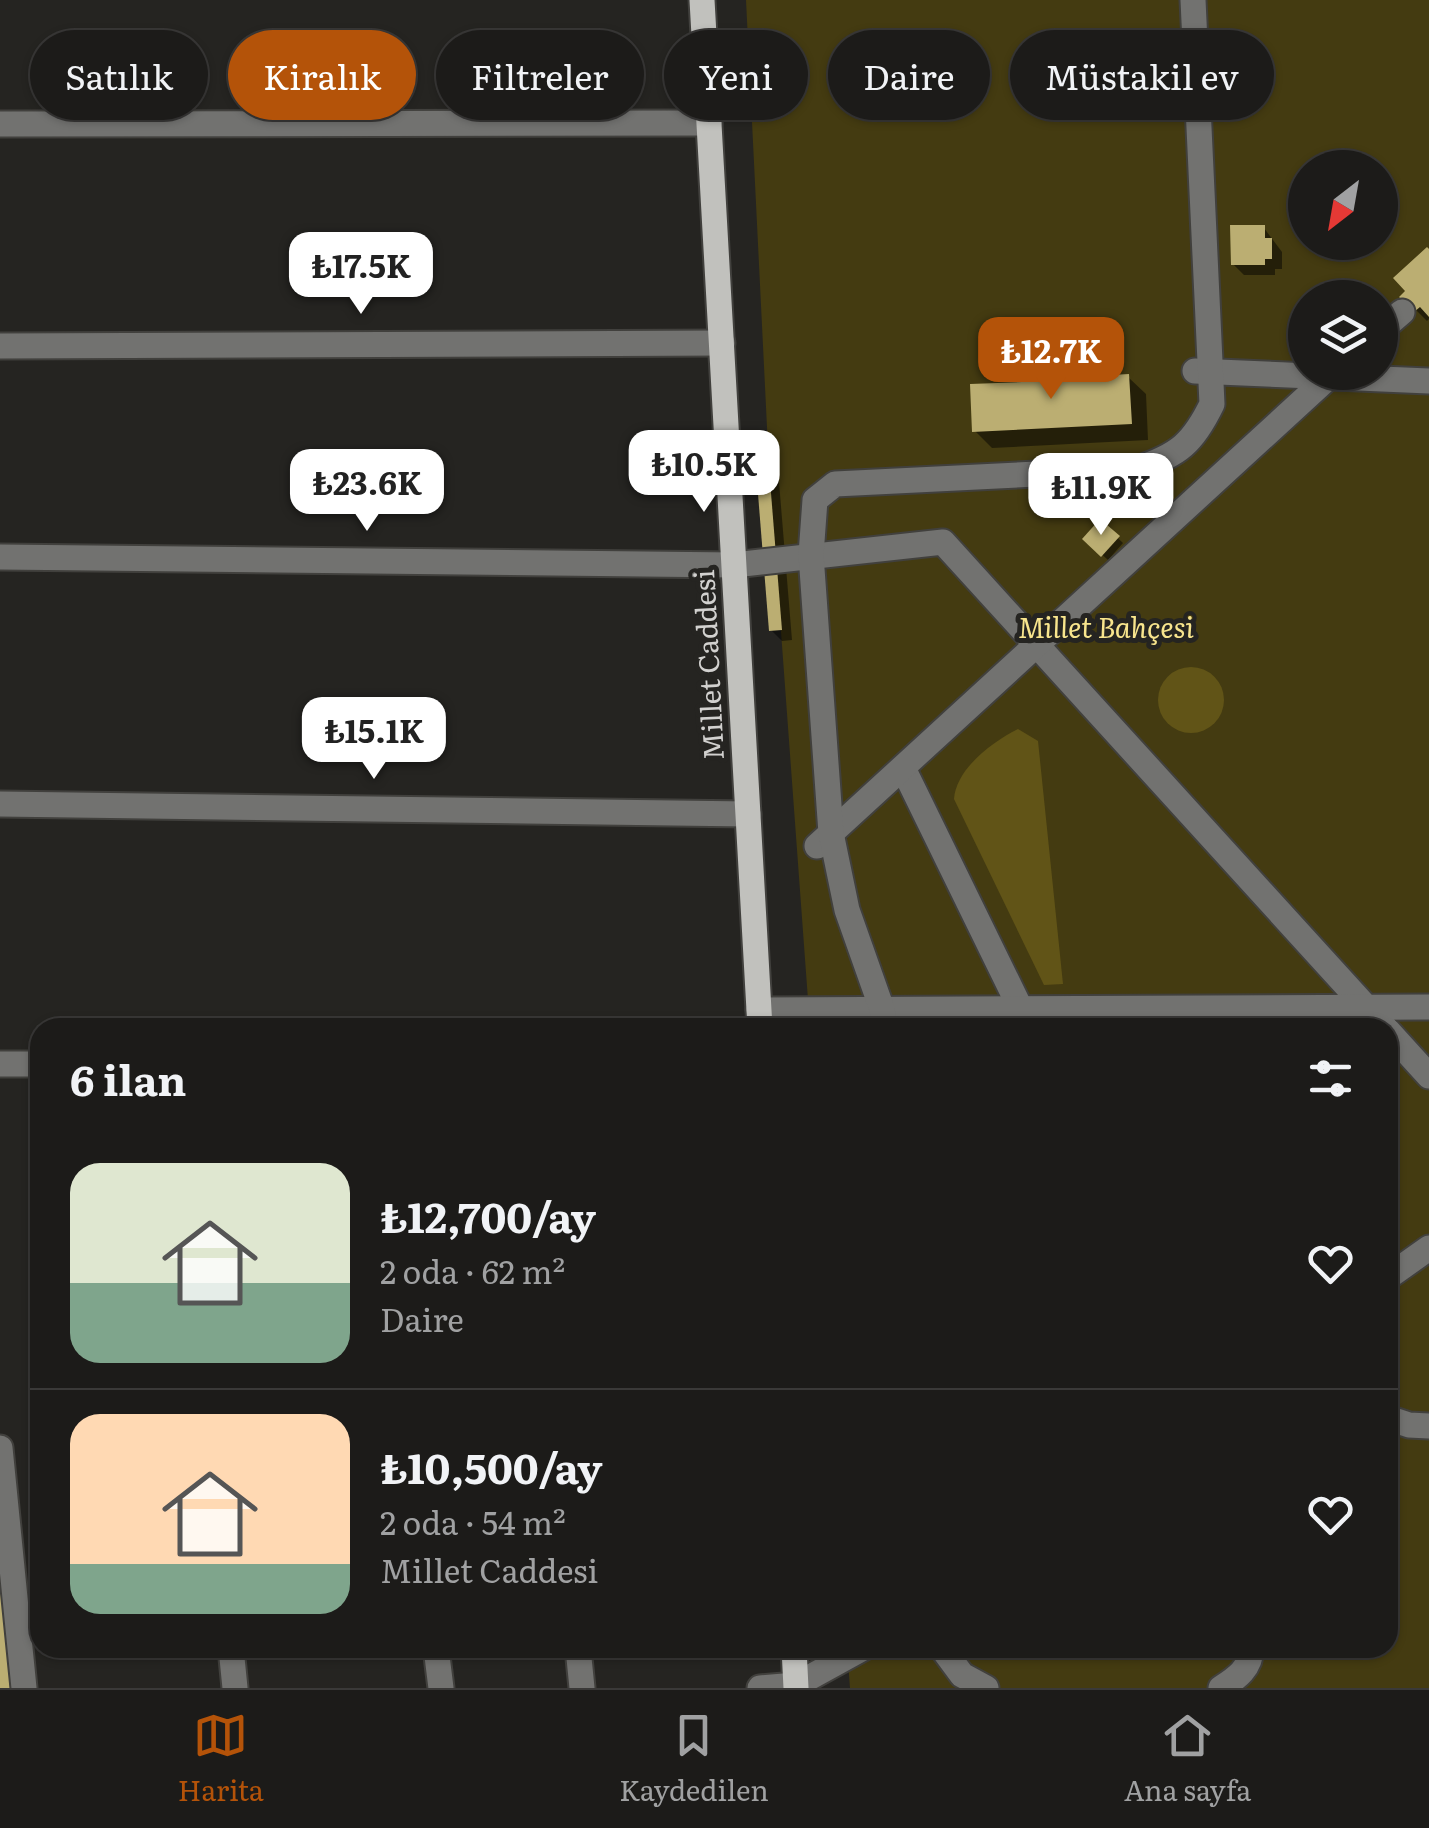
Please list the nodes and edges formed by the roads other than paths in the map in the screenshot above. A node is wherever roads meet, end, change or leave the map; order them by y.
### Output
1 (702, 0) edge
2 (1193, 0) edge
3 (709, 123) junction
4 (0, 124) edge
5 (1402, 312) dead end
6 (1398, 316) edge
7 (722, 344) junction
8 (0, 346) edge
9 (1202, 371) junction
10 (1288, 374) edge
11 (1398, 379) edge
12 (1429, 381) edge
13 (1314, 390) edge
14 (810, 555) junction
15 (0, 558) edge
16 (734, 565) junction
17 (1035, 644) junction
18 (903, 768) junction
19 (0, 804) edge
20 (748, 814) junction
21 (824, 840) junction
22 (1365, 1006) junction
23 (1429, 1007) edge
24 (759, 1018) edge
25 (883, 1018) edge
26 (1026, 1018) edge
27 (1376, 1018) edge
28 (1398, 1042) edge
29 (0, 1064) edge
30 (30, 1064) edge
31 (1429, 1076) edge
32 (1429, 1248) edge
33 (1398, 1270) edge
34 (1398, 1421) edge
35 (1429, 1426) edge
36 (0, 1448) edge
37 (231, 1658) edge
38 (437, 1658) edge
39 (579, 1658) edge
40 (795, 1658) edge
41 (845, 1658) edge
42 (949, 1658) edge
43 (1251, 1658) edge
44 (796, 1686) edge
45 (24, 1688) edge
46 (235, 1688) edge
47 (441, 1688) edge
48 (582, 1688) edge
49 (760, 1688) edge
50 (986, 1688) edge
51 (1221, 1688) edge

1 - 3 main road, Millet Caddesi
2 - 9 street
3 - 4 street
3 - 7 main road, Millet Caddesi
5 - 6 street
7 - 8 street
7 - 16 main road, Millet Caddesi
9 - 10 street
9 - 14 street
11 - 12 street
13 - 17 street
14 - 16 street
14 - 17 street
14 - 21 street
15 - 16 street
16 - 20 main road, Millet Caddesi
17 - 18 street
17 - 22 street
18 - 21 street
18 - 26 street
19 - 20 street
20 - 24 main road, Millet Caddesi
21 - 25 street
22 - 23 street
22 - 26 street
22 - 27 street
25 - 26 street
28 - 31 street
29 - 30 street
32 - 33 street
34 - 35 street
36 - 45 street
37 - 46 street
38 - 47 street
39 - 48 street
40 - 44 main road
41 - 44 street
42 - 50 street
43 - 51 street
44 - 49 street

